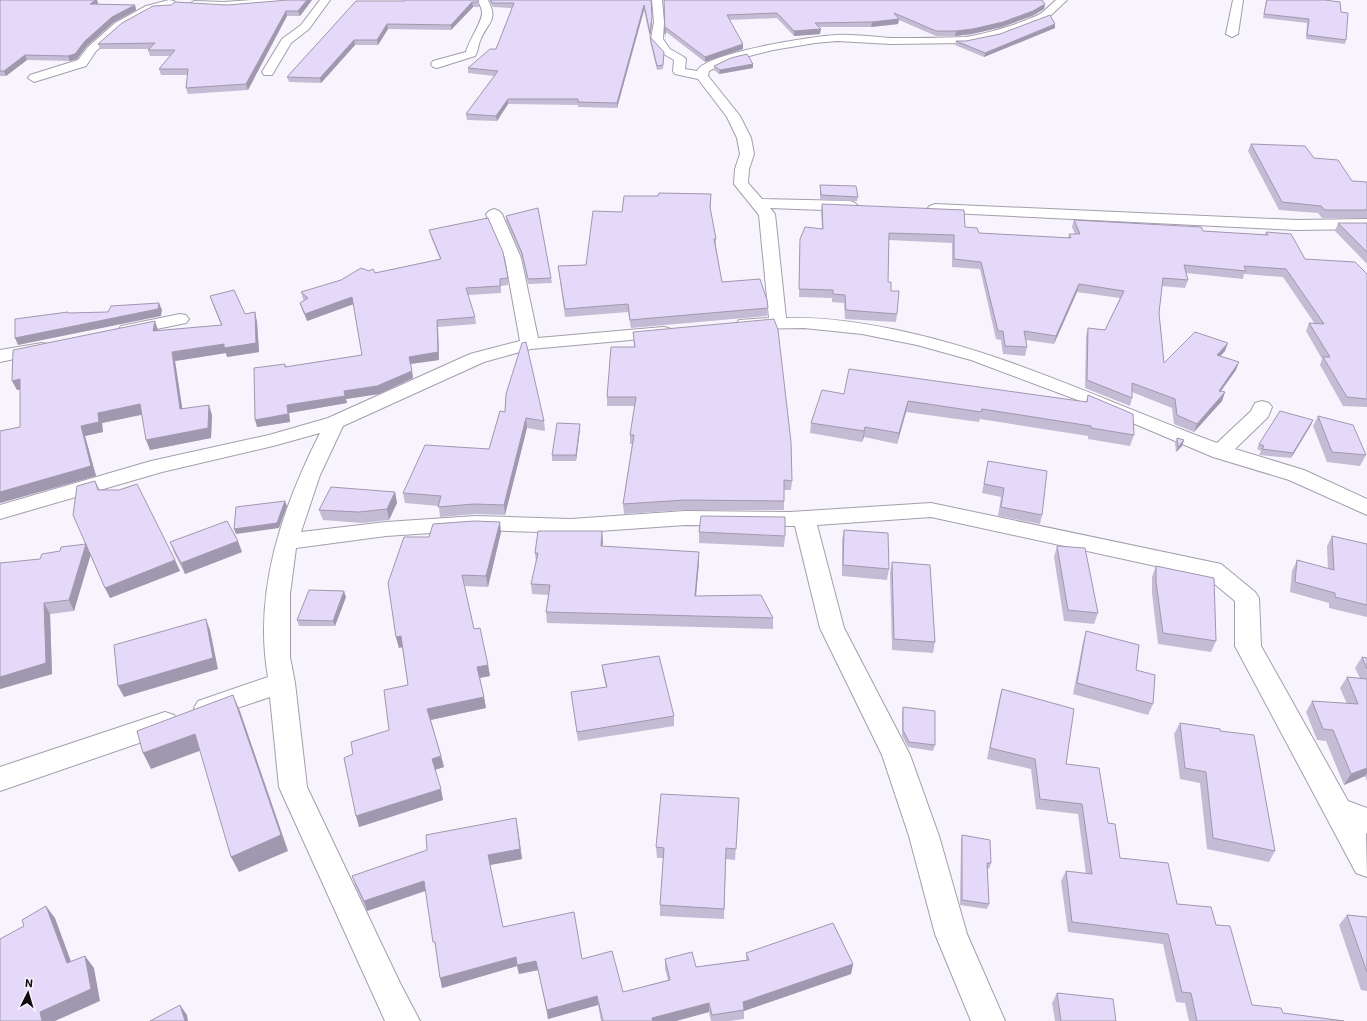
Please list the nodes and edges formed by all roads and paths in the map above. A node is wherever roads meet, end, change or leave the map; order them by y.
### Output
1 (299, 0) edge
2 (325, 0) edge
3 (483, 0) edge
4 (657, 0) edge
5 (1062, 0) edge
6 (1238, 0) edge
7 (155, 3) edge
8 (1232, 34) dead end
9 (437, 64) dead end
10 (268, 72) dead end
11 (703, 73) junction
12 (34, 78) dead end
13 (756, 203) junction
14 (864, 207) edge
15 (919, 209) edge
16 (494, 214) dead end
17 (1367, 224) edge
18 (180, 319) dead end
19 (778, 321) junction
20 (724, 326) edge
21 (685, 330) edge
22 (110, 334) edge
23 (530, 344) junction
24 (55, 345) edge
25 (0, 356) edge
26 (1262, 407) dead end
27 (335, 422) junction
28 (1220, 452) junction
29 (1367, 508) edge
30 (0, 512) edge
31 (804, 518) junction
32 (286, 542) junction
33 (282, 683) junction
34 (0, 779) edge
35 (1338, 810) junction
36 (1367, 821) edge
37 (1367, 864) edge
38 (398, 1019) edge
39 (988, 1021) edge

1 - 7 street
2 - 10 street
3 - 9 street
4 - 11 street
5 - 11 street
6 - 8 street
7 - 12 street
11 - 13 street
13 - 14 street
13 - 19 street
15 - 17 street
16 - 23 street
18 - 22 street
19 - 20 street
19 - 28 street
21 - 23 street
23 - 27 street
24 - 25 street
26 - 28 street
27 - 30 street
27 - 32 street
28 - 29 street
31 - 32 street
31 - 35 street
31 - 39 street
32 - 33 street
33 - 34 street
33 - 38 street
35 - 36 street
35 - 37 street

